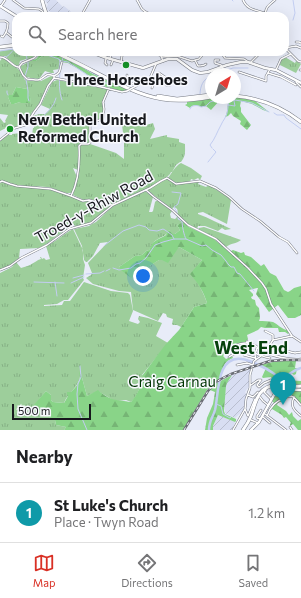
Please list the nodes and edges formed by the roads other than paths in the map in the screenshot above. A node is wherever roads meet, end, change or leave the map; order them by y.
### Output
1 (5, 0) edge
2 (13, 0) edge
3 (42, 0) edge
4 (90, 0) edge
5 (137, 0) edge
6 (243, 0) edge
7 (275, 0) edge
8 (0, 6) edge
9 (43, 12) edge
10 (46, 12) edge
11 (82, 12) edge
12 (148, 12) edge
13 (257, 12) edge
14 (266, 12) edge
15 (12, 14) edge
16 (0, 21) edge
17 (6, 33) junction
18 (1, 36) dead end
19 (12, 37) edge
20 (296, 42) dead end
21 (12, 44) edge
22 (301, 45) edge
23 (0, 46) edge
24 (289, 47) edge
25 (290, 54) edge
26 (36, 56) edge
27 (61, 56) edge
28 (66, 56) edge
29 (101, 56) edge
30 (110, 56) edge
31 (122, 56) edge
32 (160, 56) edge
33 (202, 56) edge
34 (224, 56) edge
35 (256, 56) edge
36 (286, 56) edge
37 (0, 57) edge
38 (110, 59) junction
39 (163, 59) junction
40 (195, 60) junction
41 (219, 60) dead end
42 (62, 62) dead end
43 (121, 62) junction
44 (249, 62) junction
45 (301, 62) edge
46 (156, 64) junction
47 (206, 64) dead end
48 (107, 65) dead end
49 (111, 65) dead end
50 (222, 66) junction
51 (19, 67) junction
52 (270, 69) junction
53 (276, 70) junction
54 (241, 73) edge
55 (268, 73) junction
56 (127, 75) dead end
57 (54, 77) junction
58 (150, 77) junction
59 (157, 77) junction
60 (154, 80) junction
61 (297, 80) junction
62 (165, 82) junction
63 (301, 83) edge
64 (170, 85) dead end
65 (296, 85) dead end
66 (137, 86) junction
67 (301, 86) edge
68 (109, 88) junction
69 (152, 88) dead end
70 (241, 95) edge
71 (205, 97) edge
72 (205, 97) edge
73 (301, 121) edge
74 (0, 140) edge
75 (0, 182) edge
76 (146, 190) junction
77 (71, 196) junction
78 (113, 204) junction
79 (298, 253) dead end
80 (0, 270) edge
81 (265, 331) dead end
82 (292, 336) junction
83 (273, 340) junction
84 (247, 341) dead end
85 (301, 342) edge
86 (253, 345) junction
87 (269, 347) junction
88 (232, 348) dead end
89 (257, 348) junction
90 (301, 352) edge
91 (256, 353) junction
92 (265, 353) junction
93 (244, 355) dead end
94 (229, 357) dead end
95 (261, 357) junction
96 (301, 358) edge
97 (269, 359) dead end
98 (255, 360) junction
99 (254, 364) junction
100 (237, 365) dead end
101 (271, 380) dead end
102 (250, 386) junction
103 (301, 386) edge
104 (266, 390) dead end
105 (301, 390) edge
106 (258, 392) dead end
107 (274, 395) junction
108 (248, 396) junction
109 (260, 397) dead end
110 (271, 398) junction
111 (294, 398) junction
112 (254, 399) dead end
113 (269, 405) junction
114 (301, 405) edge
115 (245, 410) junction
116 (261, 410) dead end
117 (266, 415) junction
118 (301, 416) edge
119 (262, 418) junction
120 (249, 421) junction
121 (258, 423) junction
122 (270, 423) dead end
123 (290, 427) dead end
124 (252, 429) edge
125 (233, 430) edge
126 (243, 430) edge
127 (286, 430) edge
128 (292, 430) edge

1 - 8 street
2 - 9 street
3 - 10 main road, bridge
4 - 11 street
5 - 12 street
6 - 13 street
7 - 14 street
8 - 15 street
16 - 17 street
17 - 18 street
17 - 19 street
20 - 22 street
21 - 23 main road
22 - 24 street
25 - 45 street
26 - 51 street
27 - 71 main road
28 - 72 main road
29 - 38 street
30 - 38 street
31 - 43 street
32 - 39 street
33 - 40 street
34 - 44 street
35 - 44 street
36 - 53 street
37 - 51 street
38 - 43 street
38 - 48 street
38 - 49 street
39 - 40 street
39 - 46 street
39 - 50 street
40 - 47 street
41 - 50 street
42 - 57 street
43 - 46 street
44 - 50 street
44 - 52 street
46 - 58 street
51 - 57 street
52 - 53 street
52 - 55 street
53 - 61 street
54 - 55 street
55 - 65 street
56 - 66 street
57 - 68 street
57 - 74 street
58 - 60 street
58 - 66 street
59 - 60 street
59 - 62 street
59 - 62 street
60 - 69 street
61 - 63 street
61 - 67 street
62 - 64 street
66 - 68 street, bridge
68 - 77 street
70 - 73 main road
75 - 77 street
76 - 78 street, Troed-y-Rhiw Road
76 - 79 street, Troed-y-Rhiw Road
76 - 82 street
77 - 78 street
78 - 80 street, Troed-y-Rhiw Road
81 - 83 street
82 - 83 street
82 - 85 street
83 - 87 street
84 - 86 street
86 - 88 street
86 - 89 street
87 - 90 street
87 - 92 street
89 - 91 street
89 - 92 street
91 - 94 street
91 - 95 street
91 - 98 street
92 - 95 street
92 - 96 street
93 - 98 street
95 - 97 street
95 - 98 street
98 - 99 street
99 - 100 street
99 - 102 street
101 - 102 street
102 - 108 street
103 - 120 main road
104 - 110 street
105 - 107 street
106 - 108 street
107 - 110 street
107 - 113 street
108 - 115 street
109 - 113 street
110 - 113 street
111 - 114 street
111 - 117 street
111 - 118 street
112 - 115 street
113 - 117 street
115 - 125 street
116 - 119 street
117 - 119 street
117 - 127 street
119 - 121 street
119 - 122 street
120 - 121 street
120 - 124 street
120 - 126 main road
121 - 124 street
123 - 128 street

